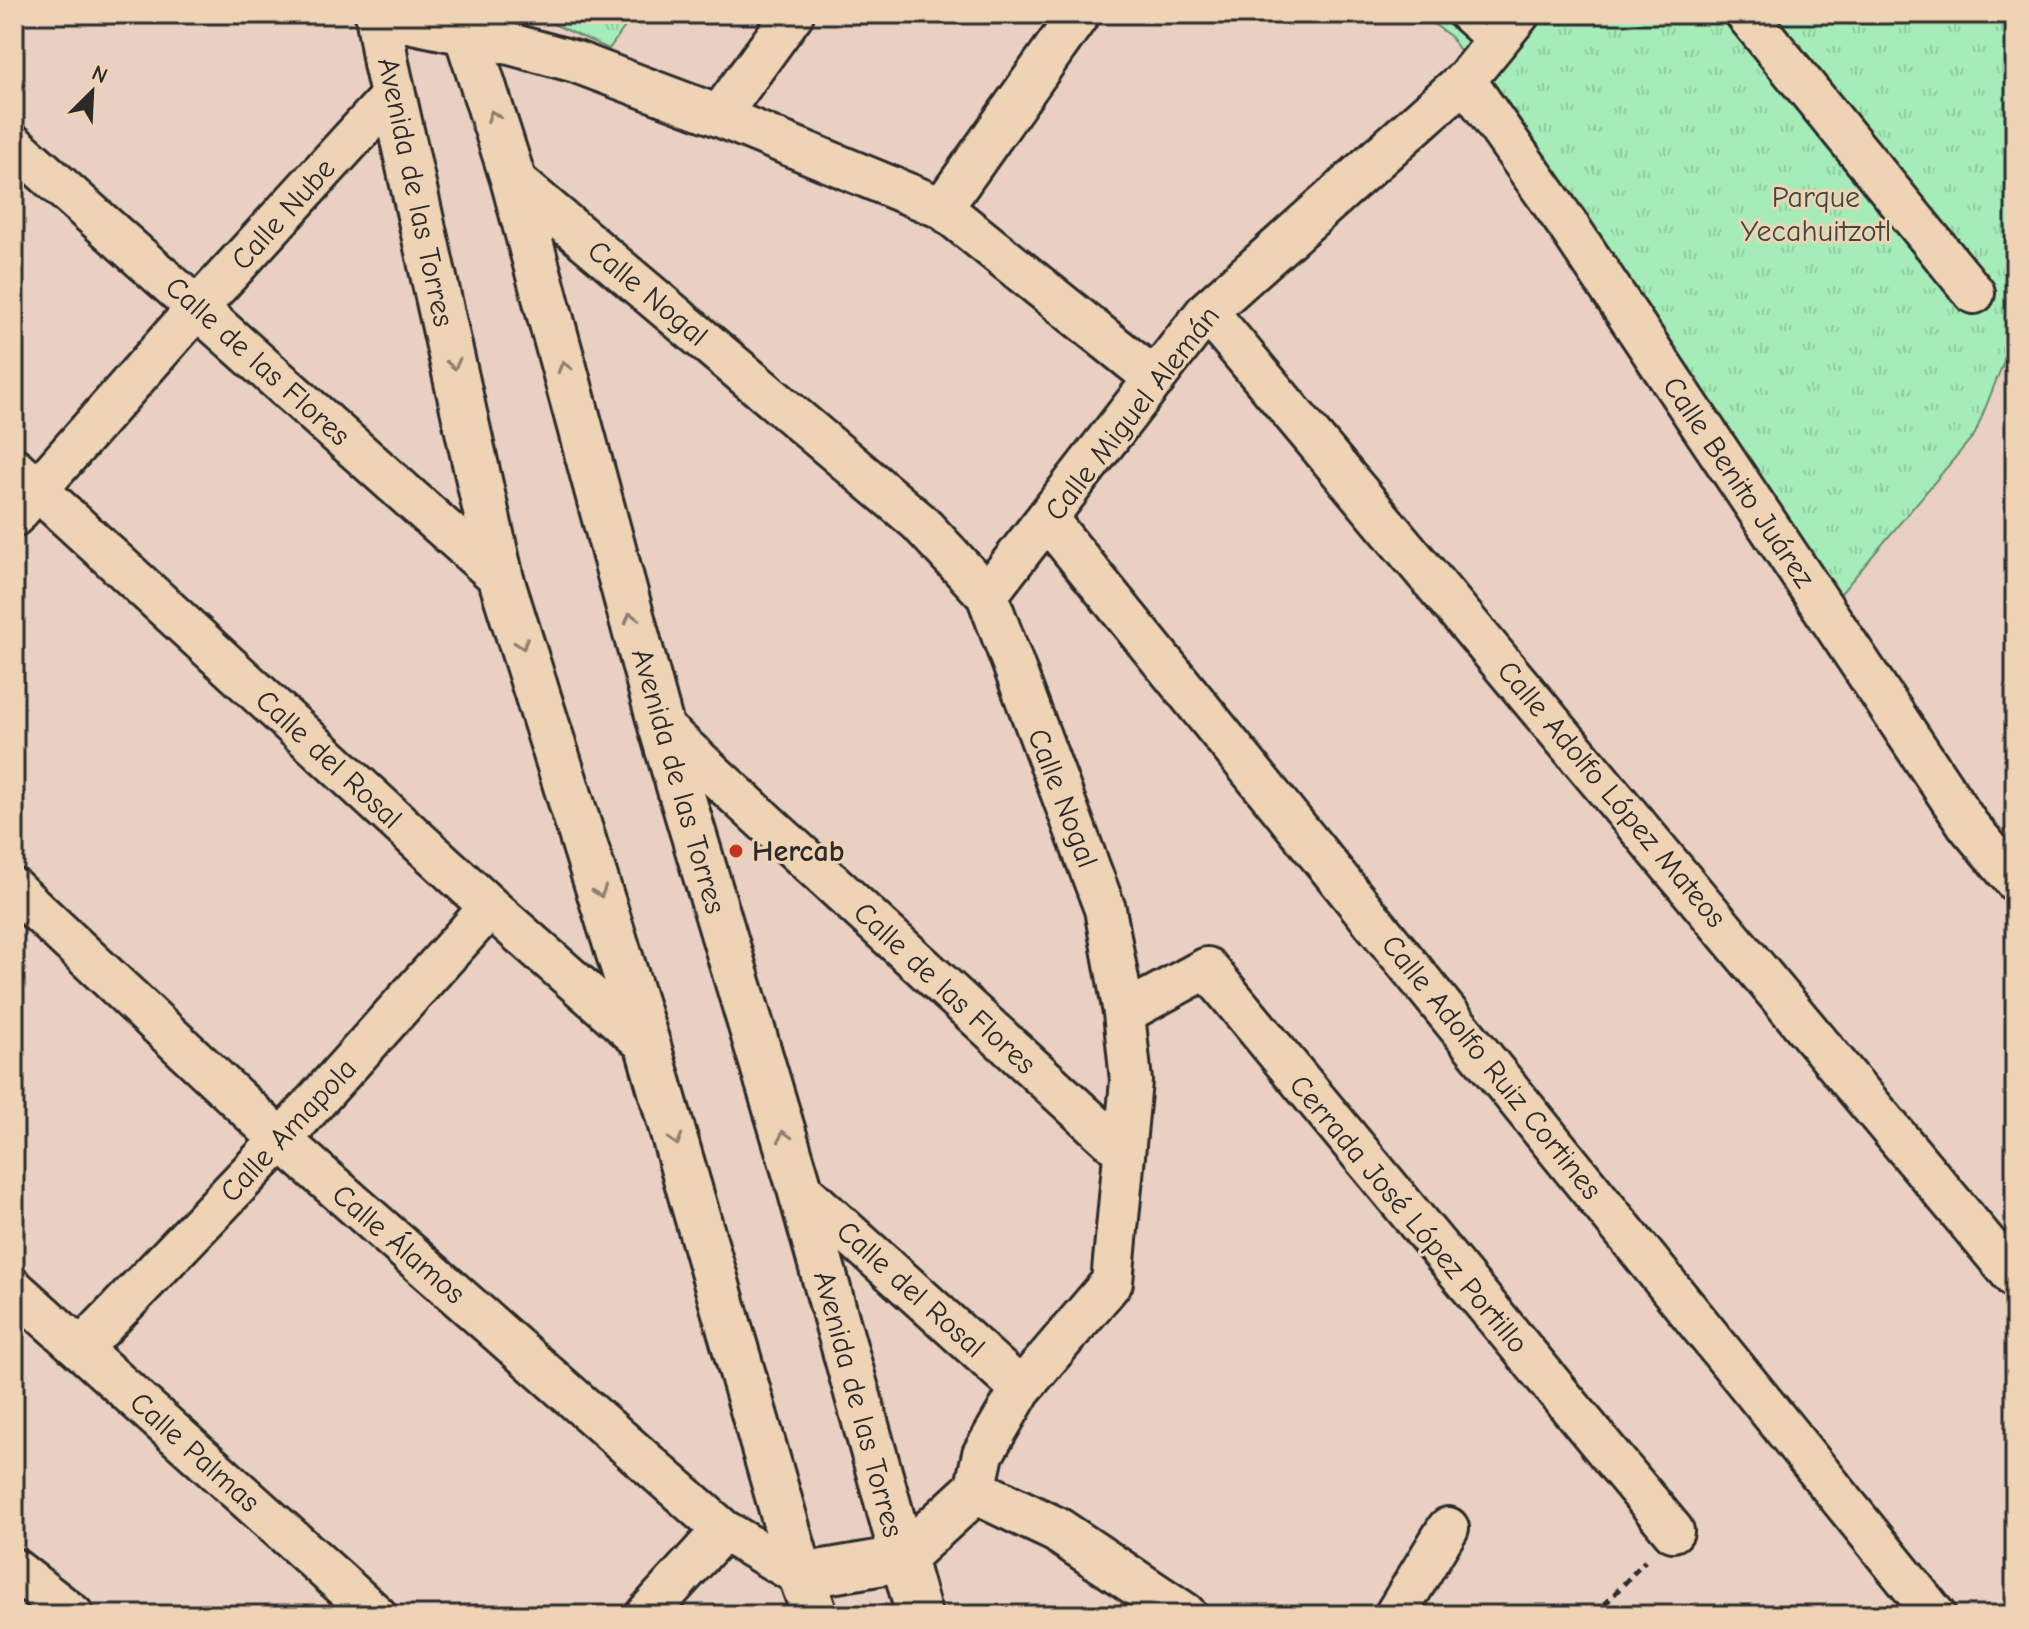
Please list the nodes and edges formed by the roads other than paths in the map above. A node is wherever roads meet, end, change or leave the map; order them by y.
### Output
1 (379, 14) edge
2 (793, 14) edge
3 (1079, 14) edge
4 (1455, 14) edge
5 (1519, 14) edge
6 (1746, 14) edge
7 (466, 32) junction
8 (1492, 47) junction
9 (1465, 80) junction
10 (394, 93) junction
11 (719, 116) junction
12 (14, 145) edge
13 (513, 179) junction
14 (942, 208) junction
15 (1974, 293) dead end
16 (198, 307) junction
17 (1207, 311) junction
18 (1155, 379) junction
19 (22, 491) edge
20 (1047, 519) junction
21 (501, 579) junction
22 (987, 595) junction
23 (661, 726) junction
24 (2014, 877) edge
25 (14, 889) edge
26 (490, 907) junction
27 (1124, 1013) junction
28 (648, 1046) junction
29 (281, 1140) junction
30 (1124, 1152) junction
31 (800, 1189) junction
32 (2015, 1278) edge
33 (14, 1289) edge
34 (81, 1349) junction
35 (1021, 1389) junction
36 (975, 1491) junction
37 (1448, 1528) dead end
38 (723, 1530) junction
39 (1673, 1531) road end
40 (901, 1559) junction
41 (14, 1569) edge
42 (808, 1596) edge
43 (73, 1615) edge
44 (376, 1615) edge
45 (646, 1615) edge
46 (919, 1615) edge
47 (1184, 1615) edge
48 (1395, 1615) edge
49 (1935, 1615) edge

1 - 7 street, Avenida de las Torres
1 - 10 street, Avenida de las Torres
2 - 11 street
3 - 14 street
4 - 8 lane
5 - 8 street, Calle Miguel Alemán
6 - 15 street
7 - 11 street
13 -> 7 street, Avenida de las Torres
8 - 9 street, Calle Miguel Alemán
9 - 17 street, Calle Miguel Alemán
9 - 24 street, Calle Benito Juárez
10 - 16 street, Calle Nube
10 -> 21 street, Avenida de las Torres
11 - 14 street
12 - 16 street, Calle de las Flores
13 - 22 street, Calle Nogal
23 -> 13 street, Avenida de las Torres
14 - 18 street
16 - 19 street, Calle Nube
16 - 21 street, Calle de las Flores
17 - 18 street, Calle Miguel Alemán
17 - 32 street, Calle Adolfo López Mateos
18 - 20 street, Calle Miguel Alemán
19 - 26 street, Calle del Rosal
20 - 22 street, Calle Miguel Alemán
20 - 49 street, Calle Adolfo Ruiz Cortines
21 -> 28 street, Avenida de las Torres
22 - 27 street, Calle Nogal
23 - 30 street, Calle de las Flores
31 -> 23 street, Avenida de las Torres
25 - 29 street, Calle Álamos
26 - 28 street, Calle del Rosal
26 - 29 street, Calle Amapola
27 - 30 street, Calle Nogal
27 - 39 street, Cerrada José López Portillo
28 -> 42 street, Avenida de las Torres
29 - 34 street, Calle Amapola
29 - 38 street, Calle Álamos
30 - 35 street, Calle Nogal
31 - 35 street, Calle del Rosal
31 - 40 street, Avenida de las Torres
33 - 34 street, Calle Palmas
34 - 44 street, Calle Palmas
35 - 36 street, Calle Nogal
36 - 40 street
36 - 47 street
37 - 48 street
38 - 42 street, Calle Álamos
38 - 45 street
40 - 42 street
40 - 46 street, Avenida de las Torres
41 - 43 street

